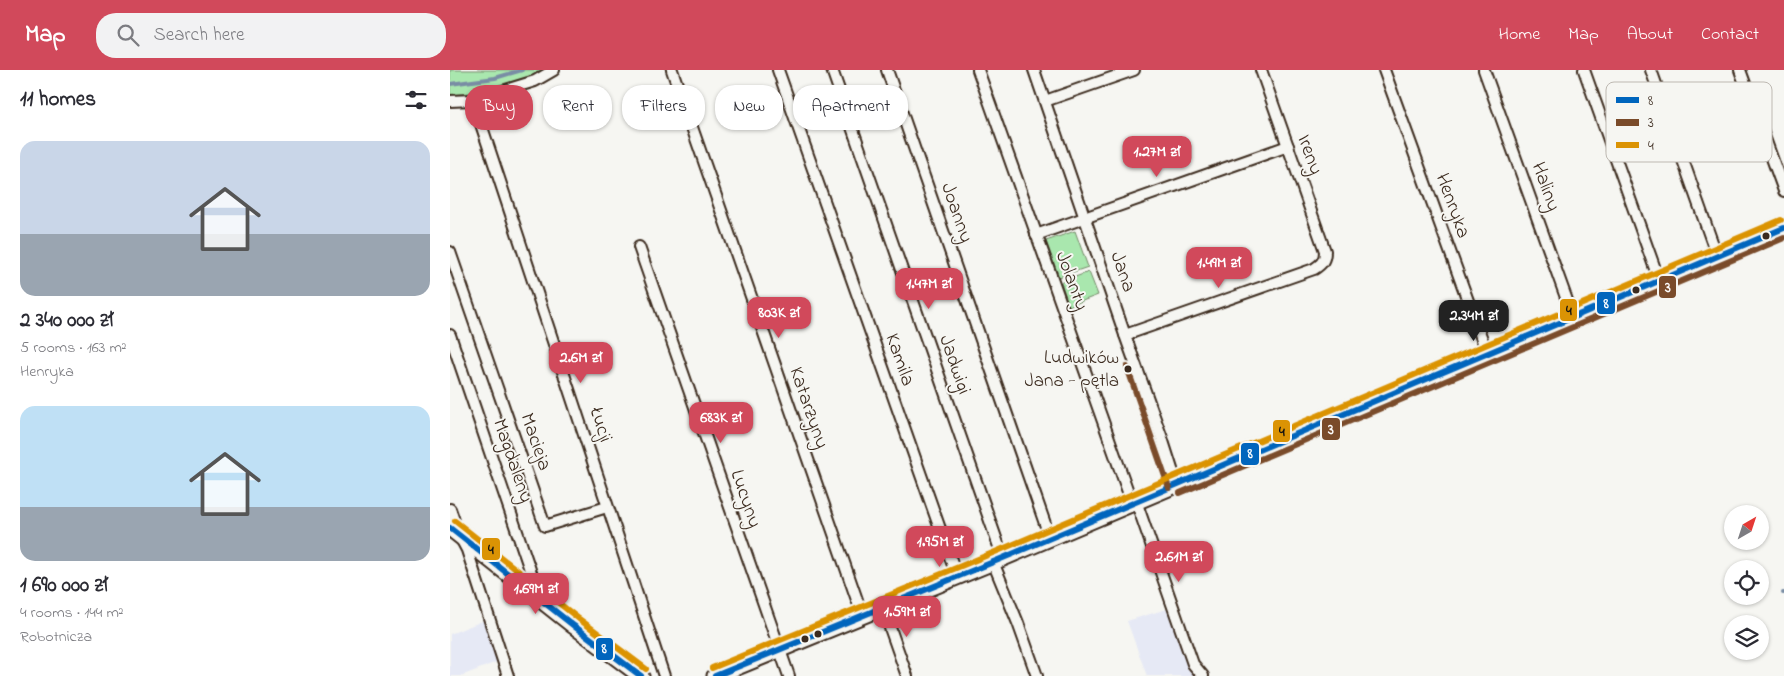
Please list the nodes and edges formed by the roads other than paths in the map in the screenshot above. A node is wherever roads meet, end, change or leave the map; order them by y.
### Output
1 (554, 70) edge
2 (672, 70) edge
3 (778, 70) edge
4 (832, 70) edge
5 (888, 70) edge
6 (978, 70) edge
7 (1034, 70) edge
8 (1134, 70) edge
9 (1261, 70) edge
10 (1384, 70) edge
11 (1484, 70) edge
12 (1584, 70) edge
13 (1652, 70) edge
14 (1740, 70) edge
15 (1656, 82) edge
16 (1744, 82) edge
17 (522, 85) edge
18 (465, 100) edge
19 (450, 101) edge
20 (1045, 101) junction
21 (483, 130) edge
22 (1606, 132) edge
23 (1288, 146) junction
24 (1772, 157) edge
25 (1617, 162) edge
26 (1685, 162) edge
27 (1784, 190) edge
28 (1084, 217) junction
29 (1784, 228) edge
30 (1036, 235) junction
31 (639, 247) dead end
32 (450, 252) edge
33 (1718, 256) junction
34 (1659, 280) junction
35 (1573, 317) junction
36 (450, 335) edge
37 (1125, 336) junction
38 (1487, 353) junction
39 (1176, 485) junction
40 (1134, 502) junction
41 (607, 507) junction
42 (450, 509) edge
43 (454, 531) edge
44 (1050, 538) junction
45 (998, 560) junction
46 (957, 577) junction
47 (540, 599) junction
48 (883, 608) junction
49 (862, 617) junction
50 (780, 649) junction
51 (508, 676) edge
52 (641, 676) edge
53 (664, 676) edge
54 (715, 676) edge
55 (789, 676) edge
56 (907, 676) edge
57 (1037, 676) edge
58 (1203, 676) edge

1 - 17 street
2 - 49 street, Katarzyny
3 - 46 street, Kamila
4 - 45 street, Jadwigi
5 - 44 street, Joanny
6 - 30 street, Jolanty
7 - 20 street, Jana
8 - 20 street
9 - 23 street, Ireny
10 - 38 street, Henryka
11 - 35 street, Haliny
12 - 22 street
13 - 15 street
14 - 16 street
18 - 19 street
20 - 28 street, Jana
21 - 41 street, Łucji
23 - 28 street
23 - 37 street, Ireny
24 - 27 street
25 - 34 street
26 - 33 street
28 - 30 street
28 - 37 street, Jana
29 - 33 street
30 - 40 street, Jolanty
31 - 50 street, Lucyny
32 - 41 street, Macieja
33 - 34 street
34 - 35 street
35 - 38 street
36 - 47 street, Magdaleny
37 - 39 street, Jana
38 - 39 street
39 - 40 street
40 - 44 street
40 - 58 street, Jolanty
41 - 53 street, Łucji
42 - 43 street
43 - 47 street
43 - 51 street
44 - 45 street
45 - 46 street
45 - 57 street, Jadwigi
46 - 48 street
47 - 52 street
48 - 49 street
48 - 56 street
49 - 50 street
50 - 54 street
50 - 55 street, Lucyny

